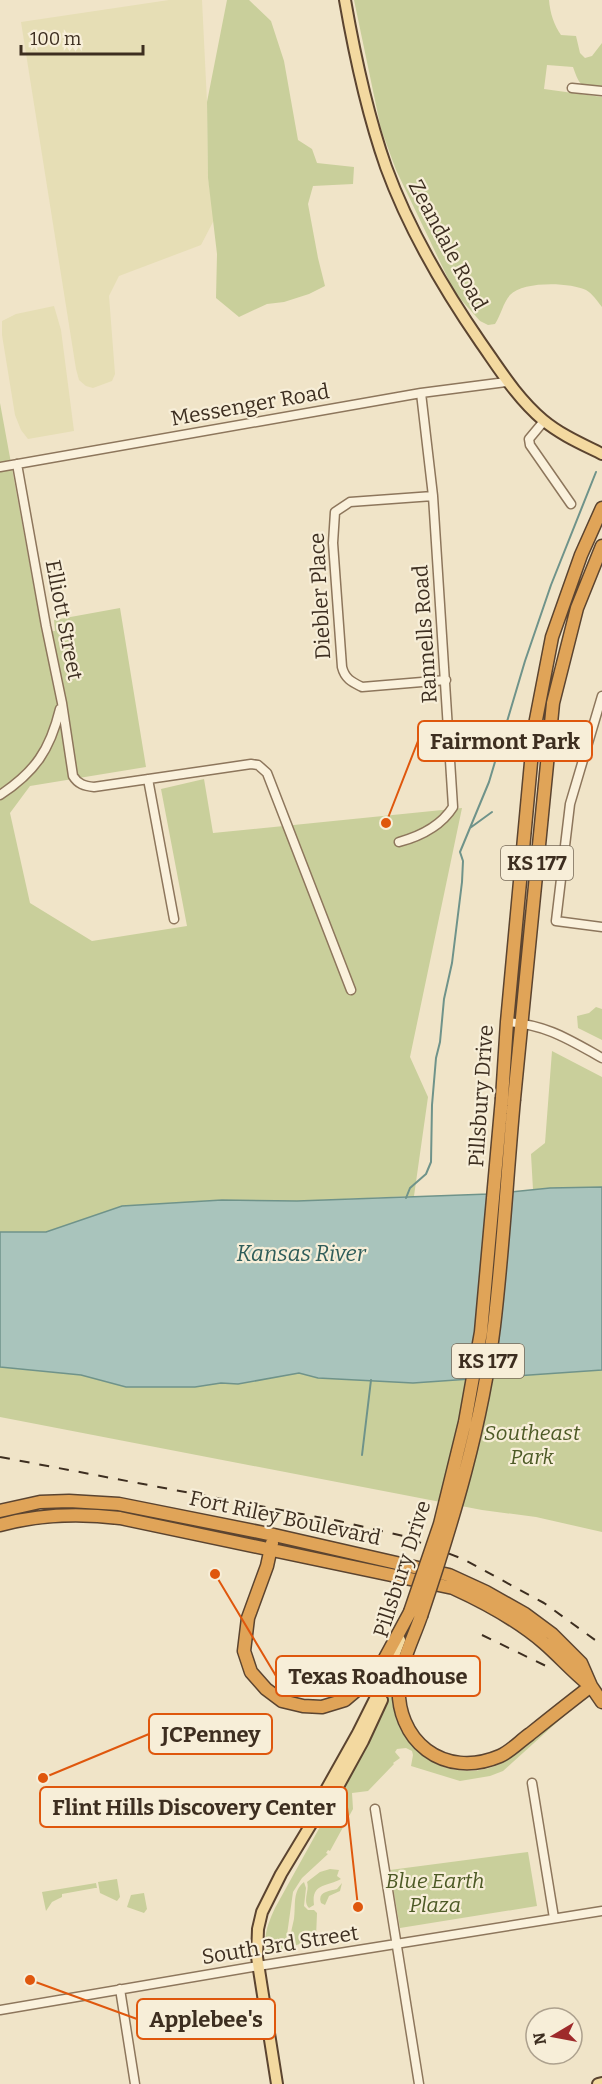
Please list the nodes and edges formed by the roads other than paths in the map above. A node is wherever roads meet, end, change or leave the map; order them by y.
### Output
1 (345, 0) edge
2 (572, 88) dead end
3 (602, 91) edge
4 (506, 382) junction
5 (421, 393) junction
6 (544, 421) junction
7 (602, 454) edge
8 (17, 464) junction
9 (0, 466) edge
10 (433, 496) junction
11 (571, 504) dead end
12 (602, 508) edge
13 (602, 546) edge
14 (446, 680) junction
15 (602, 696) edge
16 (62, 703) junction
17 (148, 779) junction
18 (0, 795) edge
19 (399, 842) dead end
20 (174, 919) dead end
21 (602, 927) edge
22 (351, 990) dead end
23 (507, 1022) junction
24 (522, 1024) junction
25 (602, 1059) edge
26 (508, 1099) junction
27 (0, 1511) edge
28 (0, 1525) edge
29 (274, 1535) junction
30 (271, 1549) junction
31 (416, 1614) junction
32 (591, 1686) junction
33 (602, 1702) edge
34 (532, 1783) dead end
35 (375, 1809) dead end
36 (602, 1911) edge
37 (554, 1918) junction
38 (396, 1945) junction
39 (258, 1966) junction
40 (120, 1989) junction
41 (0, 2010) edge
42 (135, 2084) edge
43 (277, 2084) edge
44 (419, 2084) edge

1 - 4 main road, Zeandale Road
2 - 3 street
4 - 5 street, Messenger Road
4 - 6 main road, Zeandale Road
5 - 8 street, Messenger Road
5 - 10 street, Rannells Road
6 - 7 main road, Zeandale Road
6 - 11 street
8 - 9 street, Messenger Road
8 - 16 street, Elliott Street
10 - 14 street, Rannells Road
10 - 14 street, Diebler Place
12 - 23 highway, Pillsbury Drive / KS 177
13 - 24 highway, Pillsbury Drive / KS 177
14 - 19 street, Rannells Road
15 - 21 street
16 - 17 street, Elliott Street
16 - 18 street
17 - 20 street
17 - 22 street
23 - 24 street
23 - 26 highway, Pillsbury Drive / KS 177
24 - 25 street
24 - 26 highway, Pillsbury Drive / KS 177
26 - 31 highway, Pillsbury Drive / KS 177, bridge
27 - 29 highway, Fort Riley Boulevard
28 - 30 highway, Fort Riley Boulevard
29 - 30 highway, KS 177
29 - 32 highway, Fort Riley Boulevard
30 - 31 highway, KS 177
30 - 32 highway, Fort Riley Boulevard
31 - 32 highway, KS 177
31 - 39 main road, Pillsbury Drive
32 - 33 highway, Fort Riley Boulevard
34 - 37 street
35 - 38 street
36 - 37 street, South 3rd Street
37 - 38 street, South 3rd Street
38 - 39 street, South 3rd Street
38 - 44 street
39 - 40 street, South 3rd Street
39 - 43 main road, Pillsbury Drive
40 - 41 street, South 3rd Street
40 - 42 street

